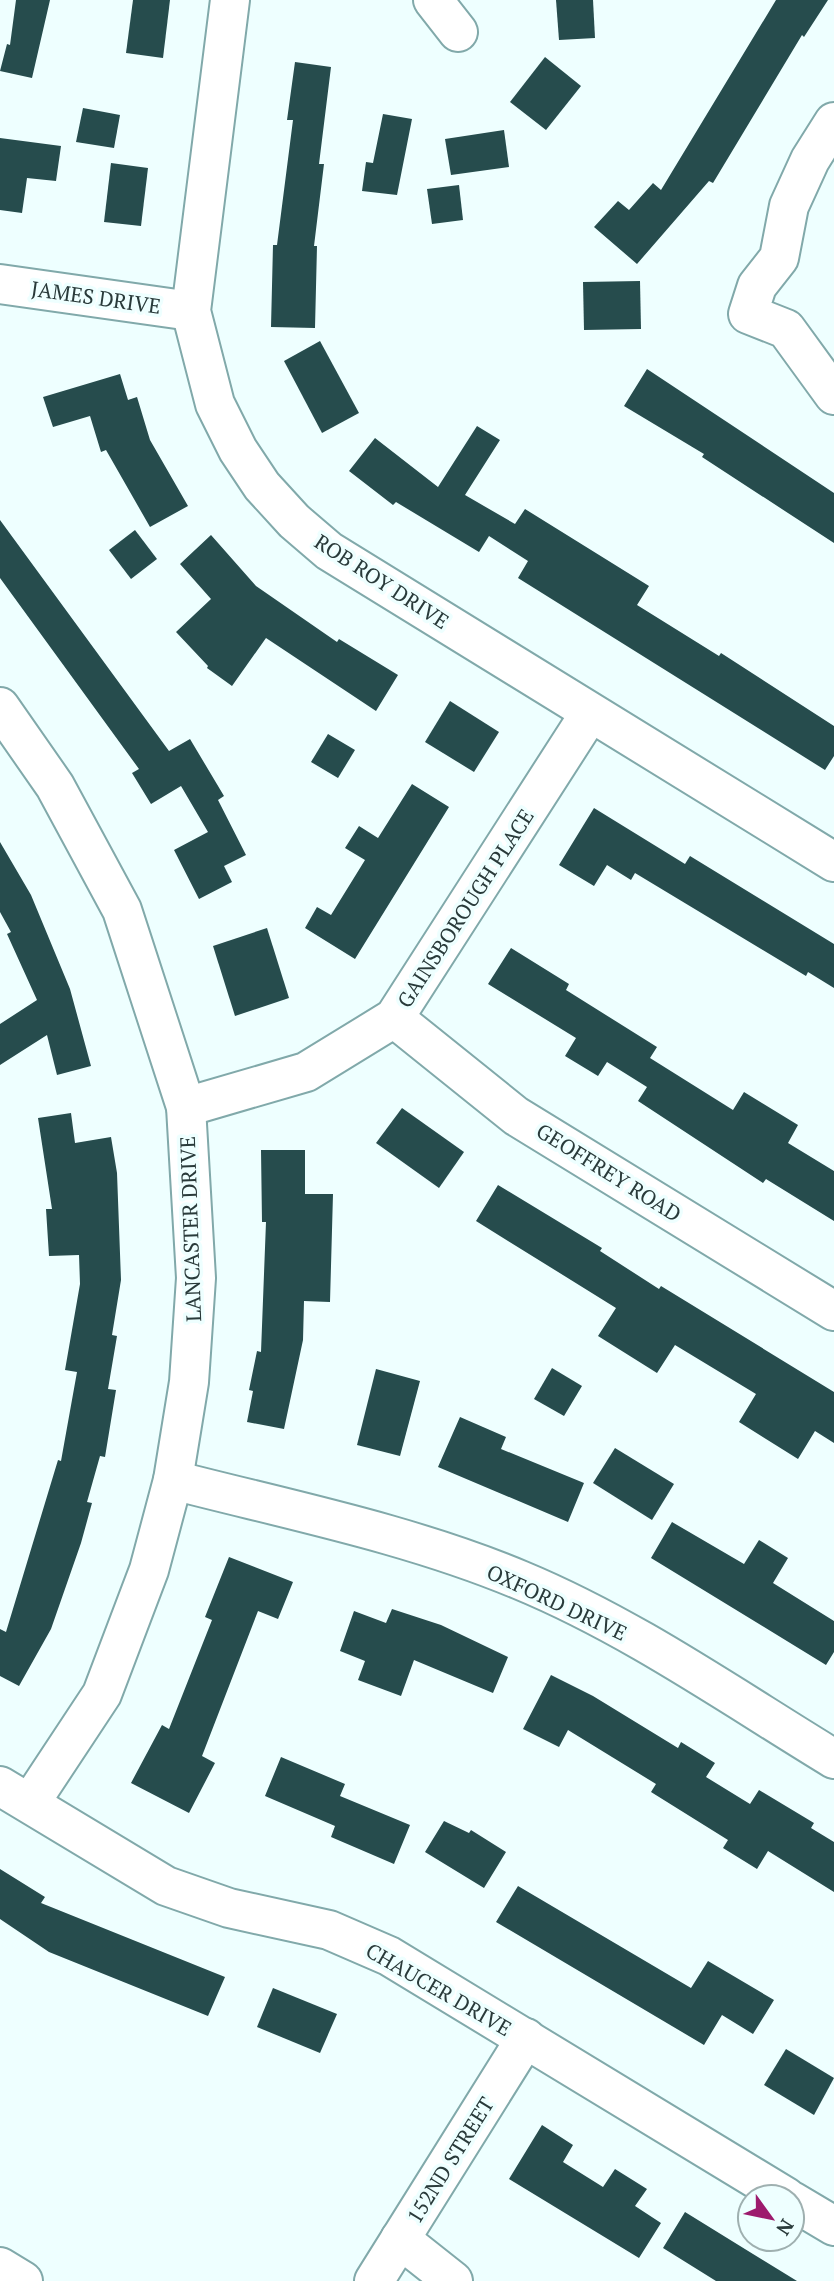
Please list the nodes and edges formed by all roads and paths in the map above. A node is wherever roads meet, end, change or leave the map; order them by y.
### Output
1 (230, 0) edge
2 (433, 0) edge
3 (458, 32) dead end
4 (834, 122) edge
5 (0, 284) edge
6 (191, 311) junction
7 (834, 395) edge
8 (0, 707) edge
9 (590, 713) junction
10 (834, 862) edge
11 (394, 1018) junction
12 (186, 1107) junction
13 (834, 1311) edge
14 (173, 1480) junction
15 (834, 1759) edge
16 (15, 1795) edge
17 (526, 2038) junction
18 (763, 2183) edge
19 (806, 2209) edge
20 (834, 2226) edge
21 (400, 2239) junction
22 (0, 2267) edge
23 (23, 2281) edge
24 (374, 2281) edge
25 (453, 2281) edge

1 - 6 street, ROB ROY DRIVE
2 - 3 street
4 - 7 street
5 - 6 street, JAMES DRIVE
6 - 9 street, ROB ROY DRIVE
8 - 12 street, LANCASTER DRIVE
9 - 10 street, ROB ROY DRIVE
9 - 11 street, GAINSBOROUGH PLACE
11 - 12 street, GAINSBOROUGH PLACE
11 - 13 street, GEOFFREY ROAD
12 - 14 street, LANCASTER DRIVE
14 - 15 street, OXFORD DRIVE
14 - 16 street, LANCASTER DRIVE
16 - 17 street, CHAUCER DRIVE
17 - 18 street, CHAUCER DRIVE
17 - 21 street, 152ND STREET
19 - 20 street
21 - 24 street, 152ND STREET
21 - 25 street
22 - 23 street

